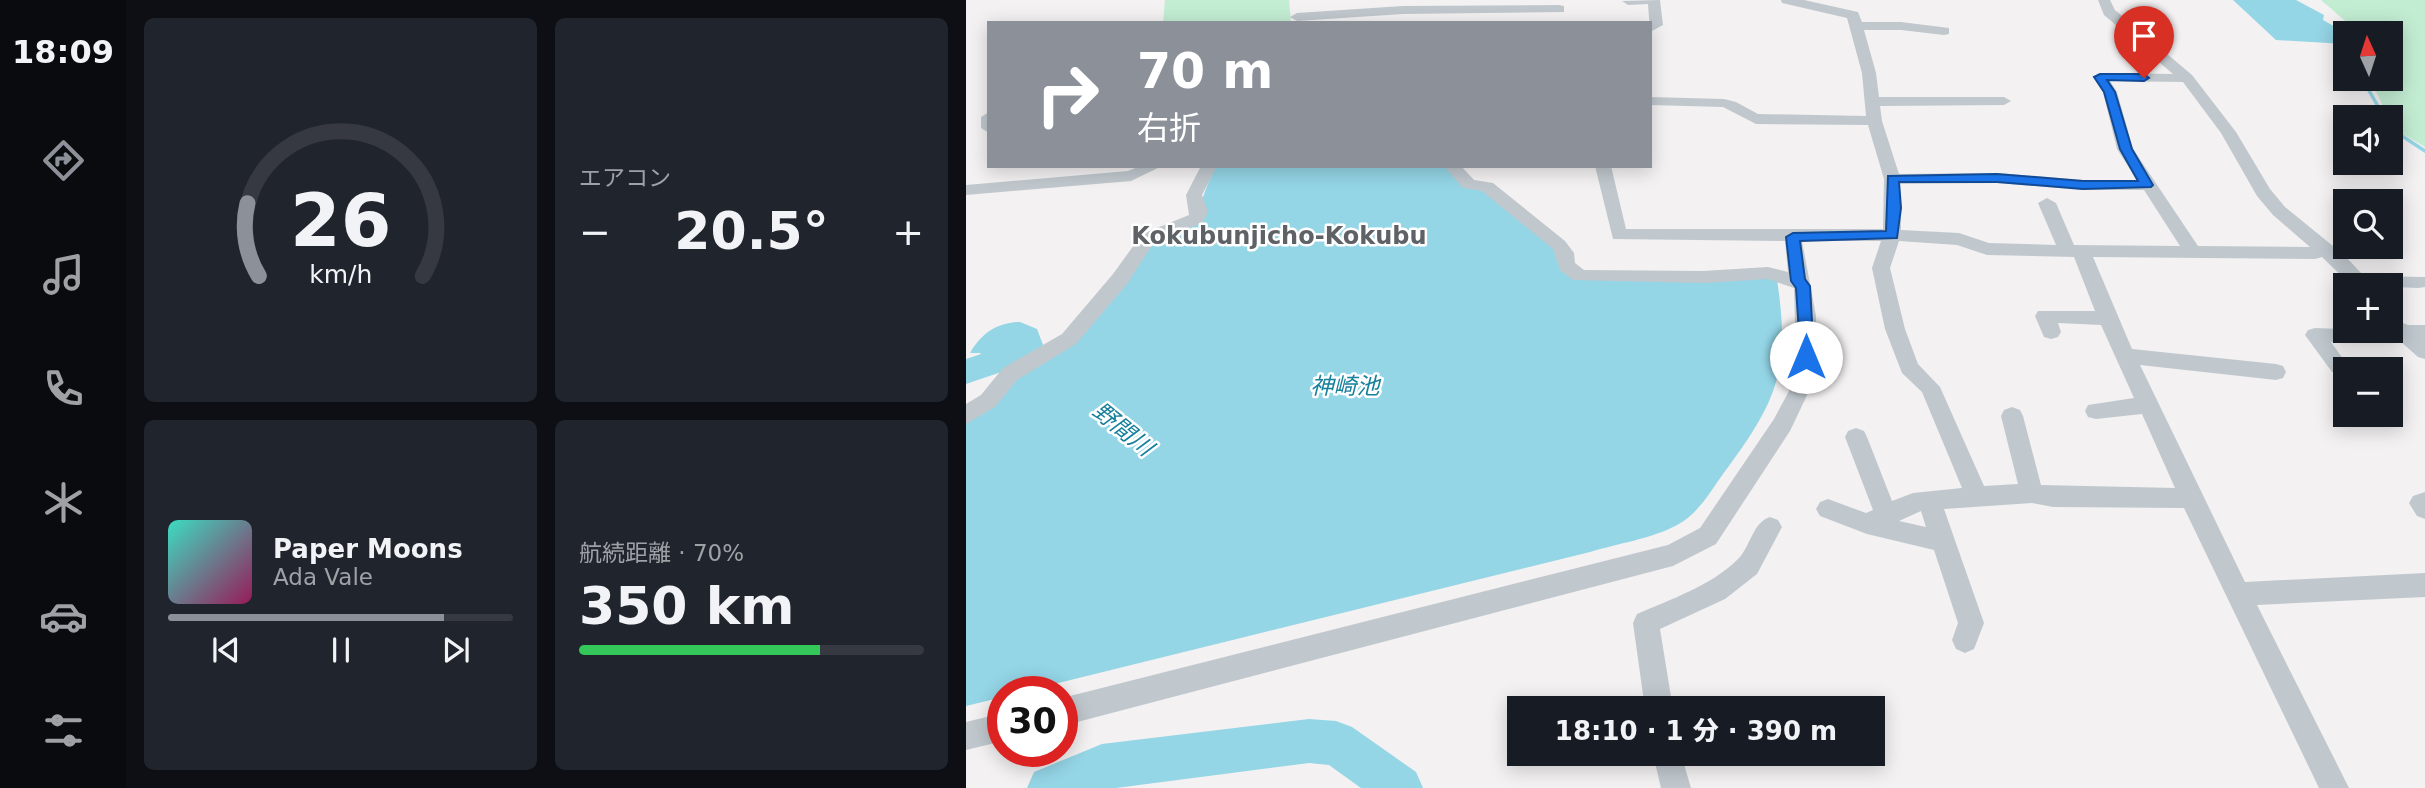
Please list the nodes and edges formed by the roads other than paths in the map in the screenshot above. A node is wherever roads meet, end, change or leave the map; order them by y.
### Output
1 (1297, 0) edge
2 (1653, 0) edge
3 (1787, 0) edge
4 (2104, 0) edge
5 (1558, 4) edge
6 (1628, 4) edge
7 (1297, 20) edge
8 (1857, 26) junction
9 (1652, 27) edge
10 (1944, 31) dead end
11 (2187, 78) junction
12 (1652, 101) edge
13 (2004, 101) dead end
14 (1872, 102) junction
15 (1874, 121) junction
16 (1012, 168) edge
17 (1150, 168) edge
18 (1208, 168) edge
19 (1454, 168) edge
20 (1603, 168) edge
21 (1892, 179) junction
22 (1008, 185) junction
23 (2146, 185) junction
24 (966, 190) edge
25 (2047, 203) dead end
26 (1892, 235) junction
27 (1793, 237) junction
28 (2322, 248) junction
29 (2074, 251) junction
30 (2193, 253) junction
31 (2350, 273) edge
32 (1798, 281) junction
33 (2418, 282) dead end
34 (2403, 283) edge
35 (2108, 318) junction
36 (2403, 328) edge
37 (2051, 332) dead end
38 (2403, 332) edge
39 (2425, 332) edge
40 (2333, 333) edge
41 (2425, 352) edge
42 (2127, 356) junction
43 (2333, 359) edge
44 (2276, 372) dead end
45 (2148, 405) junction
46 (2096, 411) dead end
47 (966, 415) edge
48 (2012, 416) dead end
49 (1856, 437) dead end
50 (2032, 493) junction
51 (1977, 497) junction
52 (2191, 498) junction
53 (1928, 500) junction
54 (2425, 502) edge
55 (1828, 509) dead end
56 (2425, 509) edge
57 (1877, 519) junction
58 (1770, 527) dead end
59 (1943, 541) junction
60 (2425, 585) edge
61 (2238, 594) junction
62 (1965, 640) dead end
63 (1657, 696) edge
64 (1078, 708) edge
65 (987, 731) edge
66 (966, 736) edge
67 (1670, 766) edge
68 (1676, 788) edge
69 (2334, 788) edge

1 - 7 street
2 - 6 street
2 - 9 street
3 - 8 street
4 - 11 street
5 - 7 street
8 - 10 street
8 - 14 street
11 - 23 street
11 - 28 street
12 - 15 street
13 - 14 street
14 - 15 street
15 - 21 street
16 - 22 street
17 - 22 street
18 - 47 street
19 - 32 street
20 - 27 street
21 - 23 street
21 - 26 street
22 - 24 street
23 - 30 street
25 - 29 street
26 - 27 street
26 - 29 street
26 - 51 street
27 - 32 street
28 - 30 street
28 - 31 street
29 - 30 street
29 - 35 street
32 - 64 street
33 - 34 street
35 - 37 street
35 - 42 street
36 - 39 street
38 - 41 street
40 - 43 street
42 - 44 street
42 - 45 street
45 - 46 street
45 - 52 street
48 - 50 street
49 - 57 street
50 - 51 street
50 - 52 street
51 - 53 street
52 - 61 street
53 - 57 street
53 - 59 street
54 - 56 street
55 - 57 street
57 - 59 street
58 - 63 street
59 - 62 street
60 - 61 street
61 - 69 street
65 - 66 street
67 - 68 street

